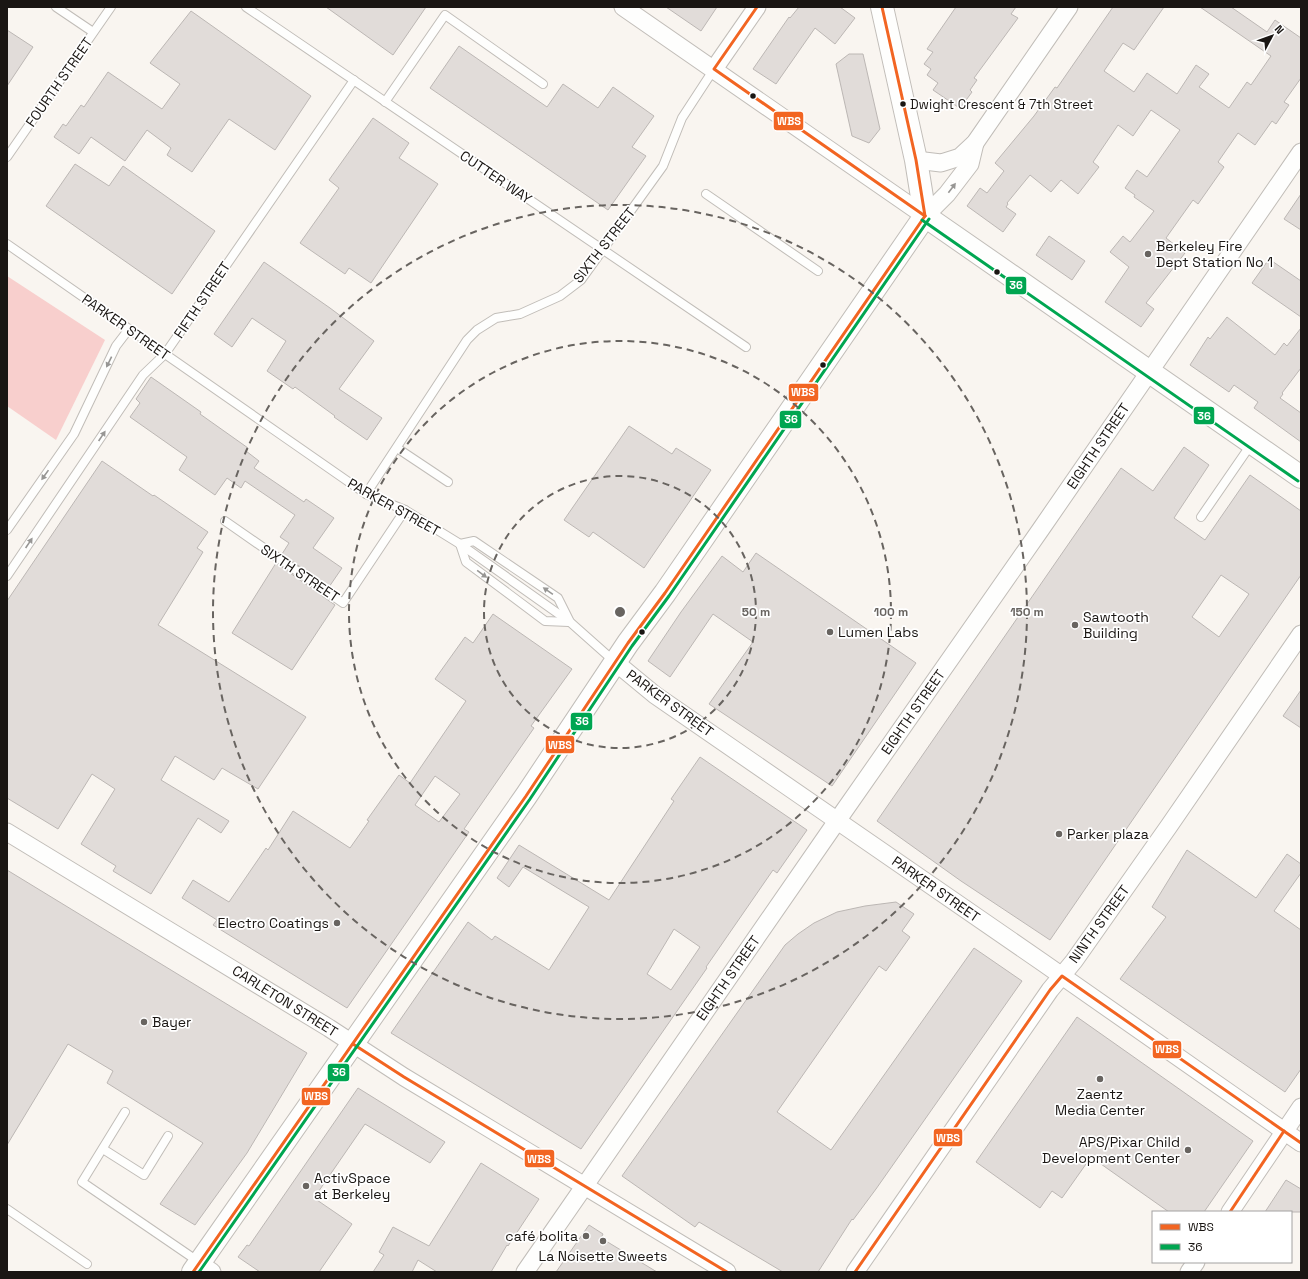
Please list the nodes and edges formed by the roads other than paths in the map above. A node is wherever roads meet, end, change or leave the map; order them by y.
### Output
1 (56, 7) edge
2 (111, 7) edge
3 (246, 7) edge
4 (623, 7) edge
5 (757, 7) edge
6 (882, 7) edge
7 (1069, 7) edge
8 (93, 32) junction
9 (714, 69) junction
10 (354, 80) junction
11 (543, 84) dead end
12 (385, 102) junction
13 (975, 143) junction
14 (1301, 152) edge
15 (7, 157) edge
16 (916, 160) junction
17 (706, 194) dead end
18 (925, 216) junction
19 (7, 244) edge
20 (603, 250) junction
21 (818, 271) dead end
22 (129, 329) junction
23 (746, 347) dead end
24 (165, 354) junction
25 (1149, 371) junction
26 (1252, 442) junction
27 (397, 448) junction
28 (1301, 477) edge
29 (448, 482) dead end
30 (366, 494) junction
31 (405, 510) junction
32 (1201, 517) dead end
33 (225, 521) dead end
34 (7, 530) edge
35 (460, 544) junction
36 (7, 576) edge
37 (570, 622) junction
38 (1301, 634) edge
39 (616, 662) junction
40 (837, 821) junction
41 (7, 832) edge
42 (1062, 976) junction
43 (353, 1044) junction
44 (1301, 1107) edge
45 (125, 1112) dead end
46 (1284, 1131) junction
47 (168, 1136) dead end
48 (1301, 1143) edge
49 (103, 1149) junction
50 (585, 1185) junction
51 (7, 1210) edge
52 (1231, 1211) edge
53 (1195, 1263) edge
54 (87, 1264) dead end
55 (202, 1269) edge
56 (525, 1272) edge
57 (727, 1272) edge
58 (855, 1272) edge
59 (1190, 1272) edge

1 - 8 lane
2 - 8 lane, FOURTH STREET
3 - 10 lane, CUTTER WAY
4 - 9 street
5 - 9 street, SIXTH STREET
6 - 16 street
7 - 13 street
8 - 15 lane, FOURTH STREET
9 - 18 street
9 - 20 lane, SIXTH STREET
10 - 12 lane, CUTTER WAY
10 - 24 lane, FIFTH STREET
11 - 12 lane
12 - 20 lane, CUTTER WAY
13 - 16 street
18 -> 13 street
14 - 25 street, EIGHTH STREET
16 - 18 street
17 - 21 lane
18 - 25 street
18 - 39 street
19 - 22 lane, PARKER STREET
20 - 23 lane, CUTTER WAY
20 - 27 lane, SIXTH STREET
22 - 24 lane, PARKER STREET
22 -> 34 lane
24 - 30 lane, PARKER STREET
36 -> 24 lane, FIFTH STREET
25 - 26 street
25 - 40 street, EIGHTH STREET
26 - 28 street
26 - 32 lane
27 - 29 lane
27 - 30 lane, SIXTH STREET
30 - 31 lane, PARKER STREET
31 - 33 lane, SIXTH STREET
31 - 35 lane, PARKER STREET
35 - 37 lane
35 -> 37 lane
37 -> 35 lane, PARKER STREET
37 - 39 lane, PARKER STREET
38 - 42 street, NINTH STREET
39 - 40 street, PARKER STREET
39 - 43 street
40 - 42 street, PARKER STREET
40 - 50 street, EIGHTH STREET
41 - 43 street, CARLETON STREET
42 - 46 street, PARKER STREET
42 - 58 street, NINTH STREET
43 - 50 street, CARLETON STREET
43 - 55 street
44 - 46 street
45 - 49 lane
46 - 48 street, PARKER STREET
46 - 52 street
47 - 49 lane
49 - 55 lane
50 - 56 street, EIGHTH STREET
50 - 57 street, CARLETON STREET
51 - 54 lane
53 - 59 street

